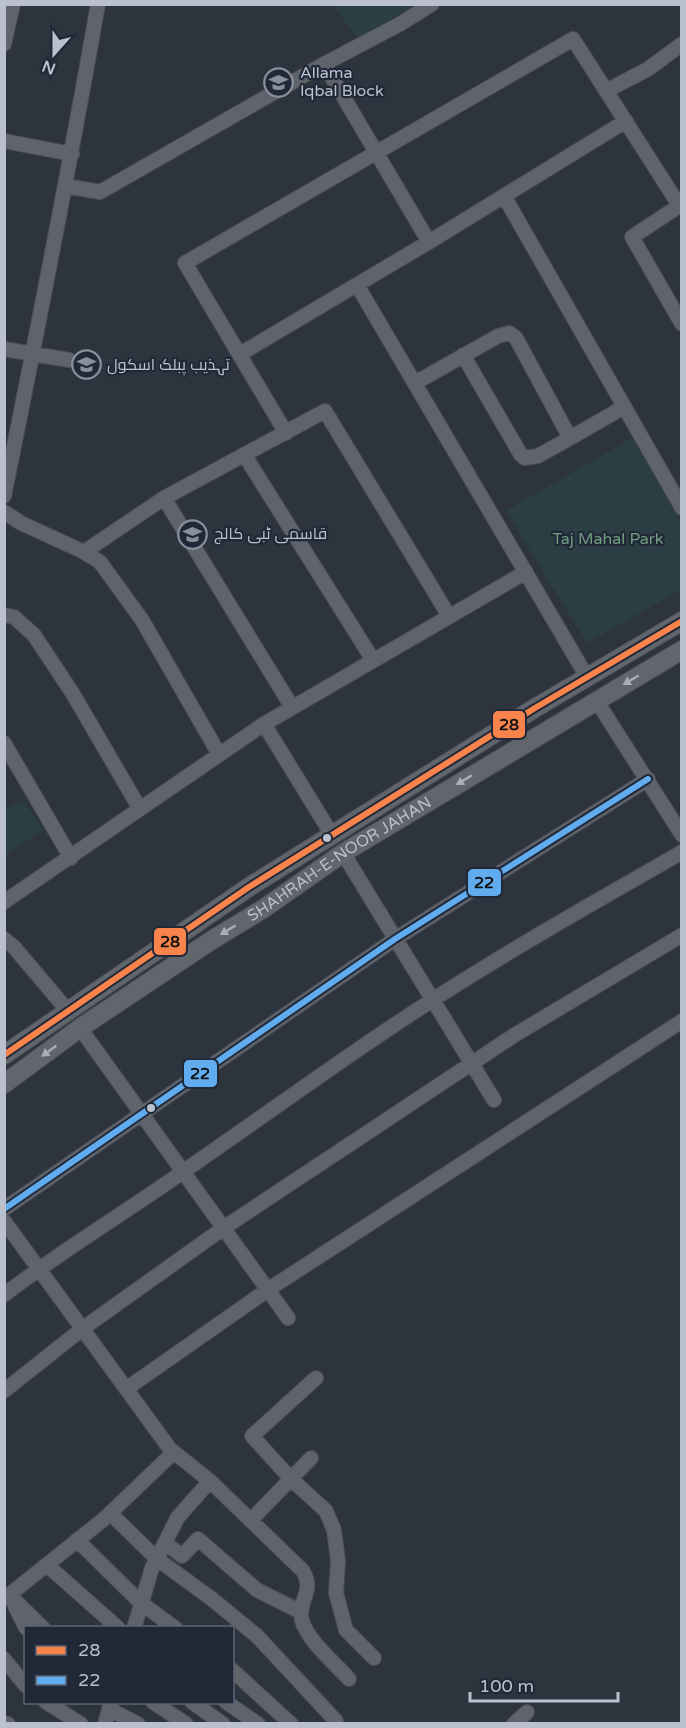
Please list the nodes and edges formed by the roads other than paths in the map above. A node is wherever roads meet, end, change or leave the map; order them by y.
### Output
1 (13, 4) edge
2 (98, 4) edge
3 (432, 4) edge
4 (4, 44) edge
5 (681, 44) edge
6 (324, 64) junction
7 (606, 92) junction
8 (626, 121) junction
9 (4, 141) edge
10 (376, 151) junction
11 (72, 154) junction
12 (66, 186) junction
13 (504, 196) junction
14 (680, 205) edge
15 (429, 242) junction
16 (357, 285) junction
17 (681, 324) edge
18 (4, 349) edge
19 (33, 354) junction
20 (240, 354) junction
21 (463, 356) junction
22 (69, 360) dead end
23 (415, 383) junction
24 (624, 407) junction
25 (286, 433) junction
26 (570, 438) junction
27 (245, 456) junction
28 (681, 478) edge
29 (669, 485) junction
30 (4, 496) edge
31 (164, 498) junction
32 (681, 508) edge
33 (4, 512) edge
34 (84, 552) junction
35 (526, 572) junction
36 (4, 615) edge
37 (449, 616) junction
38 (681, 621) edge
39 (681, 650) edge
40 (373, 660) junction
41 (587, 677) junction
42 (596, 700) junction
43 (292, 707) junction
44 (264, 724) junction
45 (488, 738) junction
46 (4, 743) edge
47 (219, 754) junction
48 (501, 758) junction
49 (9, 760) edge
50 (648, 779) junction
51 (140, 809) junction
52 (332, 835) junction
53 (681, 835) edge
54 (681, 852) edge
55 (343, 853) junction
56 (71, 858) junction
57 (249, 887) junction
58 (4, 902) edge
59 (263, 909) junction
60 (681, 935) edge
61 (4, 939) edge
62 (396, 939) junction
63 (118, 976) junction
64 (131, 994) junction
65 (433, 1000) junction
66 (68, 1011) junction
67 (681, 1022) edge
68 (80, 1028) junction
69 (4, 1055) edge
70 (472, 1064) junction
71 (4, 1084) edge
72 (494, 1100) dead end
73 (142, 1113) junction
74 (184, 1172) junction
75 (4, 1209) edge
76 (4, 1221) edge
77 (225, 1227) junction
78 (38, 1268) junction
79 (269, 1289) junction
80 (4, 1295) edge
81 (288, 1318) dead end
82 (82, 1329) junction
83 (316, 1378) dead end
84 (126, 1389) junction
85 (4, 1391) edge
86 (174, 1452) junction
87 (310, 1458) dead end
88 (291, 1479) junction
89 (210, 1481) junction
90 (110, 1513) junction
91 (251, 1520) junction
92 (77, 1540) junction
93 (165, 1543) junction
94 (157, 1559) junction
95 (48, 1565) junction
96 (7, 1598) edge
97 (141, 1603) junction
98 (301, 1612) junction
99 (25, 1626) edge
100 (42, 1626) edge
101 (116, 1626) edge
102 (135, 1626) edge
103 (172, 1626) edge
104 (374, 1658) dead end
105 (4, 1659) edge
106 (234, 1672) edge
107 (349, 1679) dead end
108 (24, 1684) edge
109 (49, 1704) edge
110 (156, 1704) edge
111 (195, 1704) edge
112 (229, 1704) edge
113 (110, 1706) edge
114 (526, 1712) dead end
115 (336, 1721) dead end
116 (287, 1722) edge
117 (81, 1724) edge
118 (105, 1724) edge
119 (138, 1724) edge
120 (186, 1724) edge
121 (223, 1724) edge
122 (258, 1724) edge
123 (514, 1724) edge

1 - 4 street
2 - 11 street
3 - 6 street
5 - 7 street
6 - 10 street
6 - 12 street
7 - 8 street
7 - 10 street
8 - 13 street
8 - 14 street
9 - 11 street
10 - 15 street
10 - 20 street
11 - 12 street
12 - 19 street
13 - 15 street
13 - 24 street
14 - 17 street
15 - 16 street
16 - 20 street
16 - 23 street
18 - 19 street
19 - 22 street
19 - 30 street
20 - 25 street
21 - 23 street
21 - 26 street
21 - 26 street
23 - 35 street
24 - 26 street
24 - 29 street
25 - 27 street
25 - 37 street
27 - 31 street
27 - 40 street
28 - 29 street
29 - 32 street
31 - 34 street
31 - 43 street
33 - 34 street
34 - 47 street
35 - 37 street
35 - 41 street
36 - 51 street
37 - 40 street
38 - 41 main road, SHAHRAH-E-NOOR JAHAN
39 -> 42 main road, SHAHRAH-E-NOOR JAHAN
40 - 43 street
41 - 45 main road, SHAHRAH-E-NOOR JAHAN
42 - 48 main road, SHAHRAH-E-NOOR JAHAN
42 - 50 street
43 - 44 street
44 - 47 street
44 - 52 street
45 - 48 main road
45 - 52 main road, SHAHRAH-E-NOOR JAHAN
46 - 49 street
47 - 51 street
48 -> 55 main road, SHAHRAH-E-NOOR JAHAN
49 - 56 street
50 - 53 street
50 - 62 street
51 - 56 street
52 - 57 main road, SHAHRAH-E-NOOR JAHAN
54 - 65 street
55 - 59 main road, SHAHRAH-E-NOOR JAHAN
55 - 62 street
56 - 58 street
57 - 59 main road
57 - 63 main road, SHAHRAH-E-NOOR JAHAN
59 -> 64 main road, SHAHRAH-E-NOOR JAHAN
60 - 70 street
61 - 66 street
62 - 65 street
62 - 73 street
63 - 64 main road
63 - 66 main road, SHAHRAH-E-NOOR JAHAN
64 - 68 main road, SHAHRAH-E-NOOR JAHAN
65 - 70 street
65 - 74 street
66 - 69 main road, SHAHRAH-E-NOOR JAHAN
67 - 79 street
68 -> 71 main road, SHAHRAH-E-NOOR JAHAN
68 - 73 street
70 - 72 street
70 - 77 street
73 - 74 street
73 - 75 street
74 - 77 street
74 - 78 street
76 - 78 street
77 - 79 street
77 - 82 street
78 - 80 street
78 - 82 street
79 - 81 street
79 - 84 street
82 - 84 street
82 - 85 street
83 - 88 street
84 - 86 street
86 - 89 street
86 - 90 street
87 - 88 street
88 - 91 street
88 - 104 street
89 - 91 street
89 - 93 street
90 - 92 street
90 - 94 street
91 - 98 street
92 - 95 street
92 - 97 street
93 - 94 street
93 - 98 street
94 - 97 street
94 - 115 street
95 - 96 street
95 - 101 street
96 - 99 street
96 - 100 street
97 - 102 street
97 - 103 street
98 - 107 street
105 - 108 street
106 - 116 street
109 - 117 street
110 - 120 street
111 - 121 street
112 - 122 street
113 - 118 street
113 - 119 street
114 - 123 street

